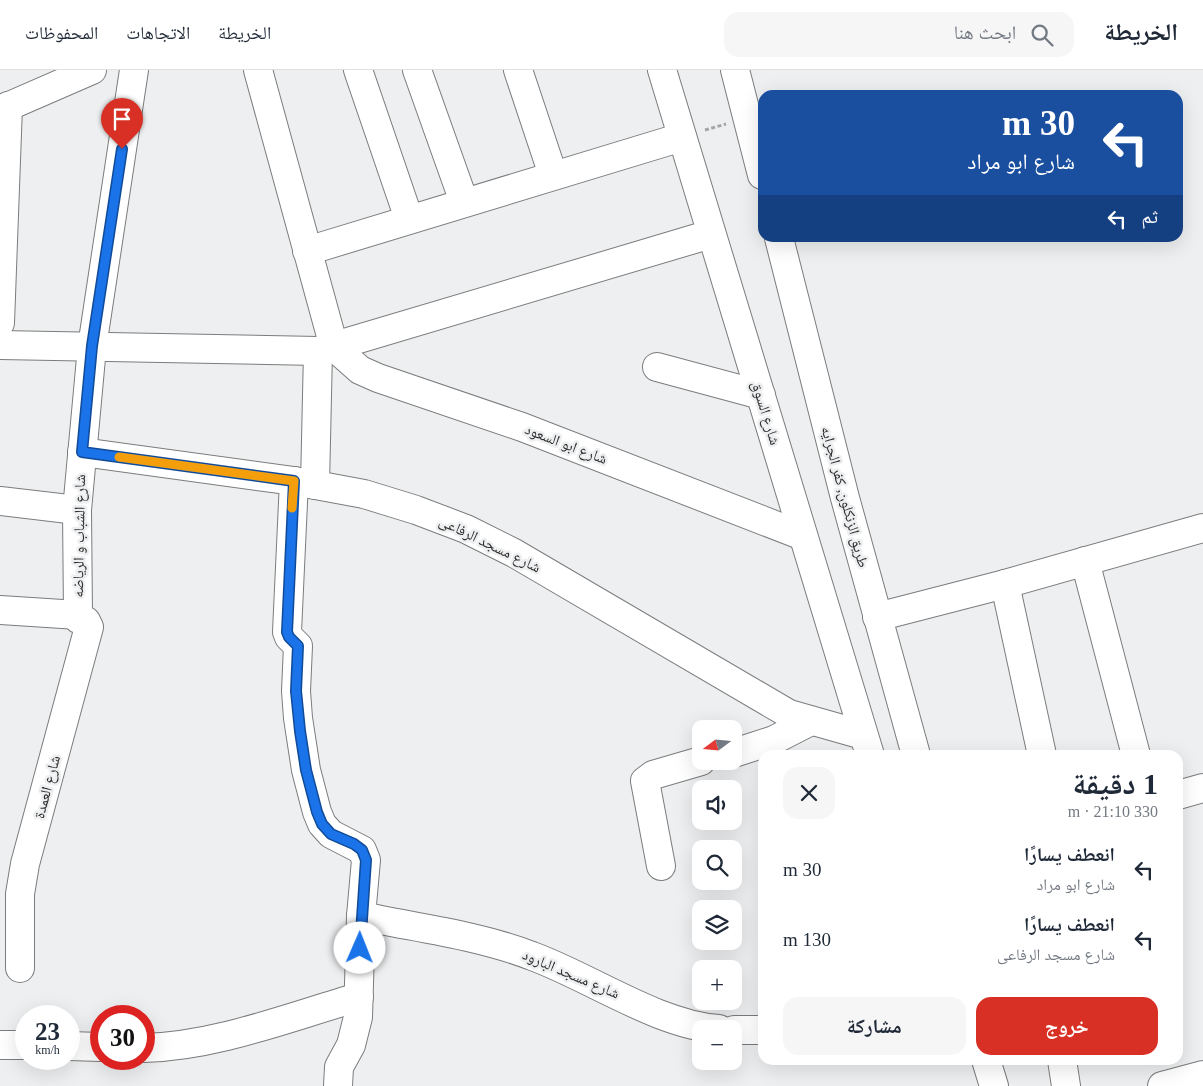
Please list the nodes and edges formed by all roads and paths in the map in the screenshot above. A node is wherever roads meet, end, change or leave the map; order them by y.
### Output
1 (92, 70) edge
2 (134, 70) edge
3 (258, 70) edge
4 (358, 70) edge
5 (417, 70) edge
6 (518, 70) edge
7 (662, 70) edge
8 (735, 70) edge
9 (4, 108) edge
10 (748, 118) junction
11 (682, 137) junction
12 (758, 158) edge
13 (554, 174) junction
14 (464, 202) junction
15 (409, 219) junction
16 (712, 234) junction
17 (779, 242) edge
18 (307, 251) junction
19 (0, 323) edge
20 (0, 345) edge
21 (92, 346) junction
22 (326, 349) junction
23 (657, 368) dead end
24 (760, 395) junction
25 (82, 452) junction
26 (305, 483) junction
27 (0, 501) edge
28 (77, 510) junction
29 (1203, 528) edge
30 (803, 536) junction
31 (1085, 561) junction
32 (1005, 584) junction
33 (0, 610) edge
34 (78, 615) junction
35 (877, 617) junction
36 (812, 722) junction
37 (866, 745) edge
38 (742, 750) edge
39 (915, 750) edge
40 (1041, 750) edge
41 (1135, 750) edge
42 (692, 764) edge
43 (1203, 788) edge
44 (1183, 794) edge
45 (661, 866) dead end
46 (361, 916) junction
47 (20, 968) dead end
48 (359, 997) junction
49 (692, 1024) edge
50 (742, 1030) edge
51 (758, 1030) edge
52 (0, 1044) edge
53 (15, 1045) edge
54 (155, 1047) edge
55 (988, 1065) edge
56 (1063, 1065) edge
57 (1203, 1075) edge
58 (338, 1086) edge
59 (994, 1086) edge
60 (1066, 1086) edge
61 (1162, 1086) edge

1 - 9 street
2 - 21 street, شارع الشباب و الرياضه
3 - 18 street
4 - 15 street
5 - 14 street
6 - 13 street
7 - 11 street, شارع السوق
8 - 10 street
9 - 19 street
10 - 11 path
10 - 12 street
11 - 13 street
11 - 16 street, شارع السوق
13 - 14 street
14 - 15 street
15 - 18 street
16 - 22 street
16 - 24 street, شارع السوق
17 - 35 street, طريق الزنكلون, كفر الجرايه
18 - 22 street
20 - 21 street
21 - 22 street
21 - 25 street, شارع الشباب و الرياضه
22 - 26 street
22 - 30 street, شارع ابو السعود
23 - 24 street
24 - 30 street, شارع السوق
25 - 26 street, شارع مسجد الرفاعى
25 - 28 street, شارع الشباب و الرياضه
26 - 36 street, شارع مسجد الرفاعى
26 - 46 street
27 - 28 street
28 - 34 street, شارع الشباب و الرياضه
29 - 31 street
30 - 37 street, شارع السوق
31 - 32 street
31 - 41 street
32 - 35 street
32 - 40 street
33 - 34 street
34 - 47 street, شارع العمدة
35 - 39 street, طريق الزنكلون, كفر الجرايه
36 - 37 street, شارع مسجد الرفاعى
36 - 38 street
42 - 45 street
43 - 44 street
46 - 48 street
46 - 49 street, شارع مسجد البارود
48 - 54 street
48 - 58 street
50 - 51 street
52 - 53 street
55 - 59 street
56 - 60 street
57 - 61 street

